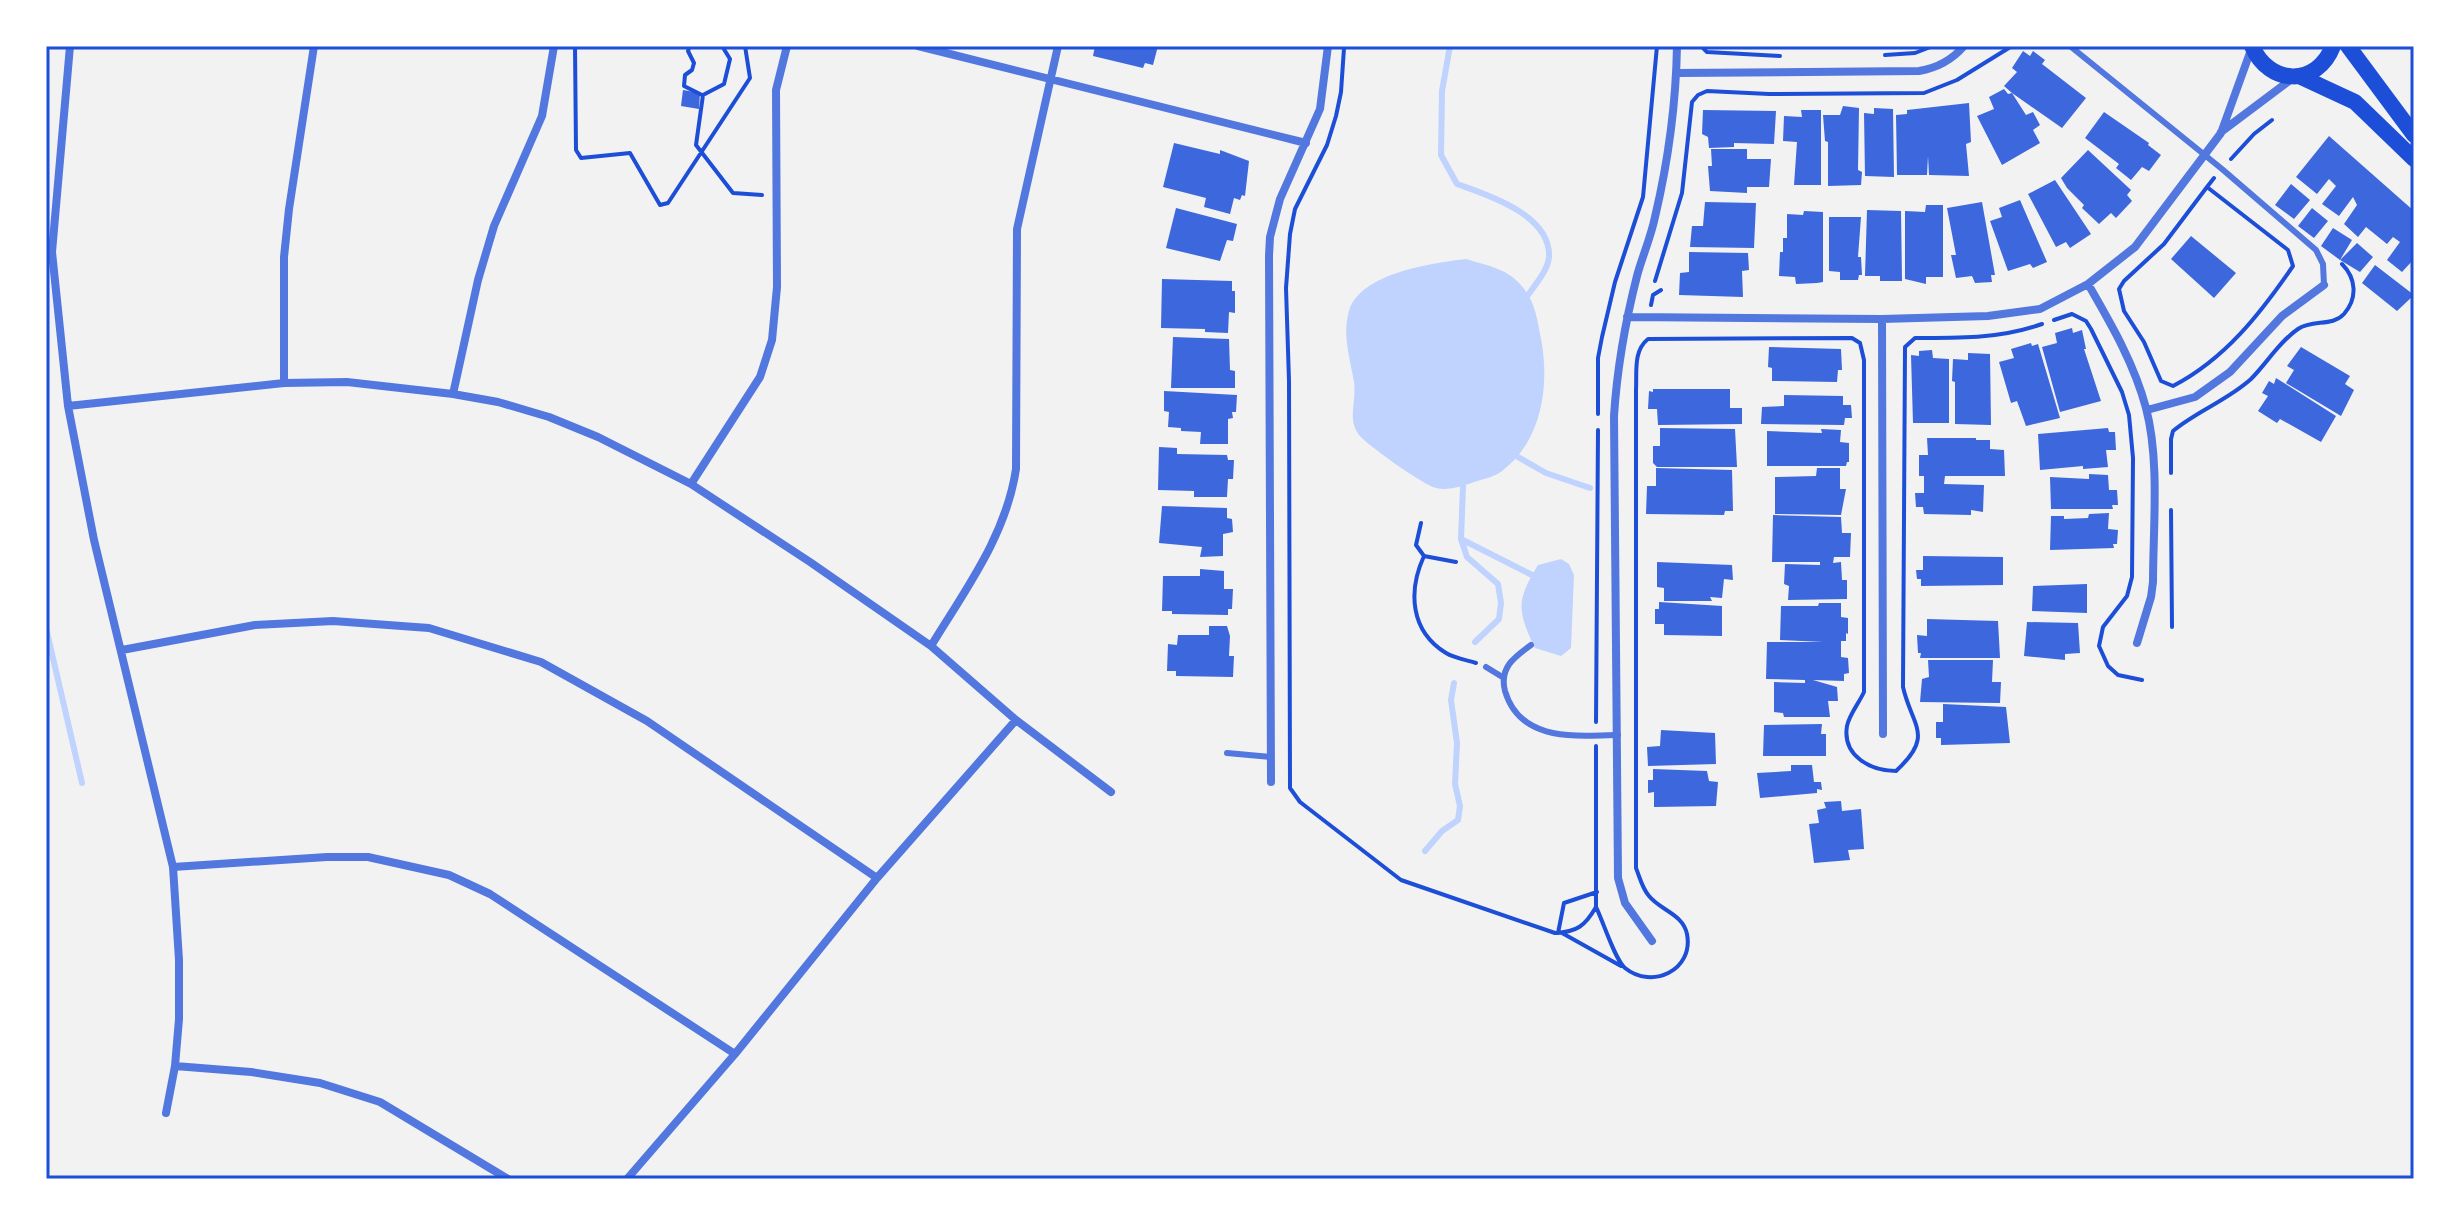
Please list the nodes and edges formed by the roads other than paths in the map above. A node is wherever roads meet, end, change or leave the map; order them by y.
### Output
1 (70, 46) edge
2 (314, 46) edge
3 (554, 46) edge
4 (787, 46) edge
5 (918, 46) edge
6 (1058, 46) edge
7 (1328, 46) edge
8 (1677, 46) edge
9 (1964, 46) edge
10 (2070, 46) edge
11 (2252, 46) edge
12 (2333, 46) edge
13 (2348, 46) edge
14 (1677, 73) junction
15 (2297, 76) junction
16 (1050, 78) junction
17 (2221, 133) junction
18 (2414, 135) edge
19 (1306, 143) junction
20 (2204, 156) junction
21 (2414, 159) edge
22 (49, 252) edge
23 (2088, 284) junction
24 (2324, 285) joint
25 (1627, 317) junction
26 (1882, 319) junction
27 (284, 383) junction
28 (453, 394) junction
29 (68, 406) junction
30 (2147, 410) junction
31 (691, 484) junction
32 (2137, 643) dead end
33 (1531, 645) dead end
34 (931, 646) junction
35 (122, 650) junction
36 (1486, 667) road end
37 (1504, 678) junction
38 (1016, 720) junction
39 (1883, 734) dead end
40 (1618, 735) junction
41 (1227, 753) dead end
42 (1271, 757) junction
43 (1271, 782) dead end
44 (1111, 792) dead end
45 (173, 867) junction
46 (877, 878) junction
47 (1652, 941) dead end
48 (735, 1054) junction
49 (175, 1066) junction
50 (166, 1113) dead end
51 (508, 1179) edge
52 (627, 1179) edge

1 - 22 street
2 - 27 street
3 - 28 street
4 - 31 street
5 - 16 street
6 - 16 street
7 - 19 street
8 - 14 street
9 - 14 street
10 - 20 lane
11 - 15 main road
11 - 17 street
12 - 15 main road
13 - 18 main road
14 - 25 street
15 - 17 street
15 - 21 main road
16 - 19 street
16 - 34 street
17 - 20 street
19 - 42 street
20 - 23 street
20 - 24 lane
22 - 29 street
23 - 26 street
23 - 30 street
24 - 30 street
25 - 26 street
25 - 40 street
26 - 39 street
27 - 28 street
27 - 29 street
28 - 31 street
29 - 35 street
30 - 32 street
31 - 34 street
33 - 37 lane
34 - 38 street
35 - 45 street
35 - 46 street
36 - 37 lane
37 - 40 lane
38 - 44 street
38 - 46 street
40 - 47 street
41 - 42 lane
42 - 43 street
45 - 48 street
45 - 49 street
46 - 48 street
48 - 52 street
49 - 50 street
49 - 51 street

